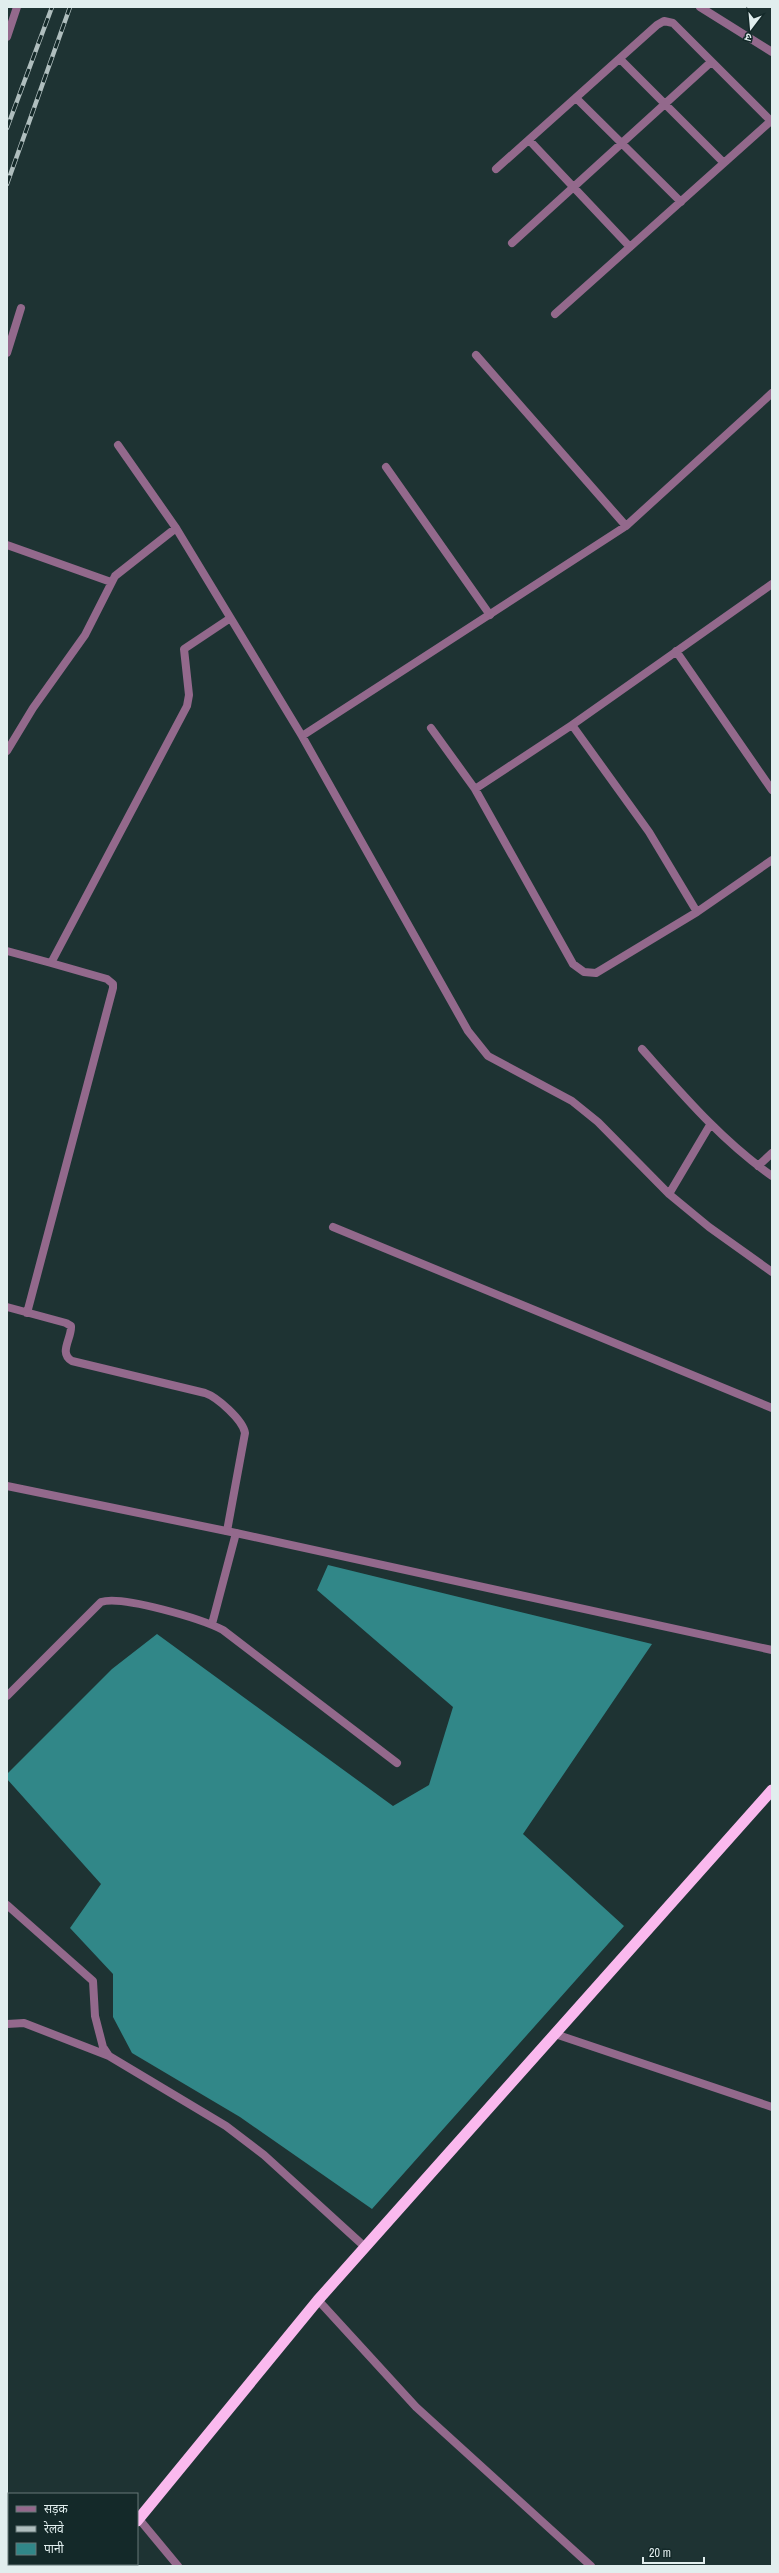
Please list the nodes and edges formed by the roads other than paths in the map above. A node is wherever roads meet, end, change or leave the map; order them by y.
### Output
1 (17, 7) edge
2 (700, 7) edge
3 (7, 37) edge
4 (772, 52) edge
5 (620, 59) junction
6 (712, 62) junction
7 (576, 98) junction
8 (664, 104) junction
9 (772, 121) edge
10 (528, 140) junction
11 (622, 143) junction
12 (724, 163) junction
13 (496, 169) dead end
14 (574, 186) junction
15 (681, 202) junction
16 (512, 243) dead end
17 (630, 247) junction
18 (21, 308) dead end
19 (554, 314) dead end
20 (7, 353) edge
21 (476, 355) dead end
22 (772, 393) edge
23 (118, 445) dead end
24 (386, 467) dead end
25 (626, 526) junction
26 (176, 528) junction
27 (7, 545) edge
28 (111, 582) junction
29 (772, 584) edge
30 (490, 615) junction
31 (229, 619) junction
32 (676, 651) junction
33 (572, 725) junction
34 (431, 728) dead end
35 (302, 736) junction
36 (7, 752) edge
37 (475, 788) junction
38 (772, 790) edge
39 (772, 860) edge
40 (698, 912) junction
41 (7, 951) edge
42 (51, 963) junction
43 (642, 1049) dead end
44 (710, 1125) junction
45 (772, 1153) edge
46 (758, 1166) junction
47 (772, 1176) edge
48 (669, 1194) junction
49 (334, 1227) dead end
50 (772, 1272) edge
51 (7, 1307) edge
52 (27, 1313) junction
53 (772, 1408) edge
54 (7, 1486) edge
55 (227, 1531) junction
56 (236, 1533) junction
57 (212, 1624) junction
58 (772, 1650) edge
59 (7, 1696) edge
60 (397, 1763) dead end
61 (772, 1790) edge
62 (7, 1905) edge
63 (7, 2024) edge
64 (555, 2034) junction
65 (108, 2056) junction
66 (772, 2107) edge
67 (365, 2247) junction
68 (318, 2300) junction
69 (138, 2520) edge
70 (178, 2566) edge
71 (591, 2566) edge

1 - 3 street
2 - 4 street
5 - 6 street
5 - 7 street
5 - 8 street
6 - 8 street
6 - 9 street
7 - 10 street
7 - 11 street
8 - 11 street
8 - 12 street
9 - 12 street
10 - 13 street
10 - 14 street
11 - 14 street
11 - 15 street
12 - 15 street
14 - 16 street
14 - 17 street
15 - 17 street
17 - 19 street
18 - 20 street
21 - 25 street
22 - 25 street
23 - 26 street
24 - 30 street
25 - 30 street
26 - 28 street
26 - 31 street
27 - 28 street
28 - 36 street
29 - 32 street
30 - 35 street
31 - 35 street
31 - 42 street
32 - 33 street
32 - 38 street
33 - 37 street
33 - 40 street
34 - 37 street
35 - 48 street
37 - 40 street
39 - 40 street
41 - 42 street
42 - 52 street
43 - 44 street
44 - 46 street
44 - 48 street
45 - 46 street
46 - 47 street
48 - 50 street
49 - 53 street
51 - 52 street
52 - 55 street
54 - 55 street
55 - 56 street
56 - 57 street
56 - 58 street
57 - 59 street
57 - 60 street
61 - 64 highway
62 - 65 street
63 - 65 street
64 - 66 street
64 - 67 highway
65 - 67 street
67 - 68 highway
68 - 69 highway
68 - 71 street
69 - 70 street

